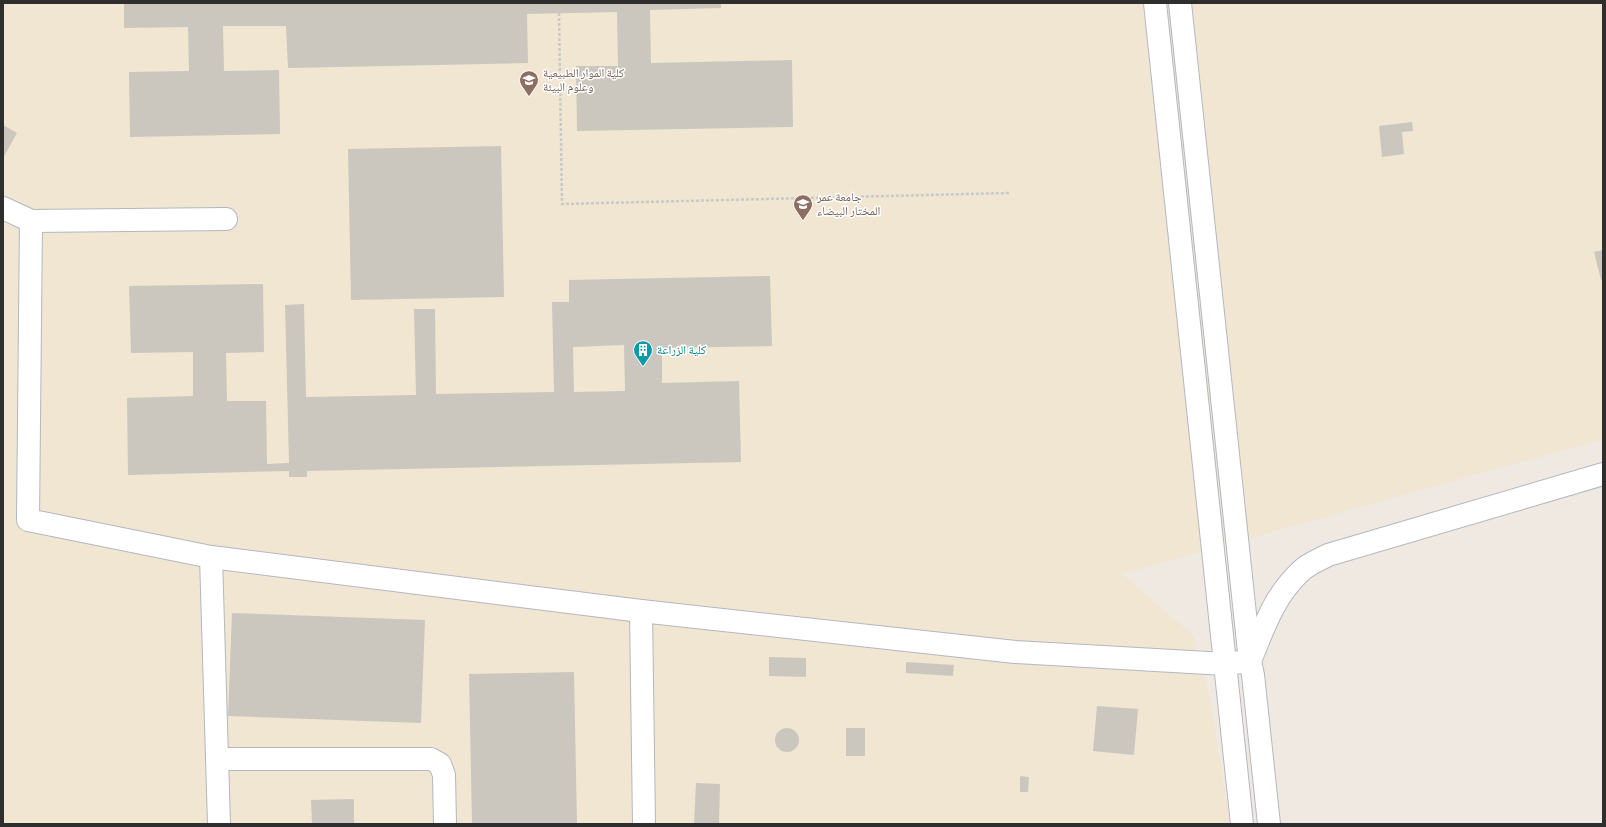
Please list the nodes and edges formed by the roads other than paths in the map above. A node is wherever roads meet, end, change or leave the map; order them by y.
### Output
1 (1155, 3) edge
2 (1180, 3) edge
3 (3, 208) edge
4 (226, 219) dead end
5 (31, 221) junction
6 (1603, 474) edge
7 (211, 557) junction
8 (641, 612) junction
9 (1250, 660) junction
10 (1225, 664) junction
11 (217, 759) junction
12 (219, 824) edge
13 (445, 824) edge
14 (644, 824) edge
15 (1242, 824) edge
16 (1269, 824) edge

1 - 10 street
2 - 9 street
3 - 5 street
4 - 5 street
5 - 7 street
6 - 9 street
7 - 8 street
7 - 11 street
8 - 10 street
8 - 14 street
9 - 10 street
9 - 16 street
10 - 15 street
11 - 12 street
11 - 13 street

